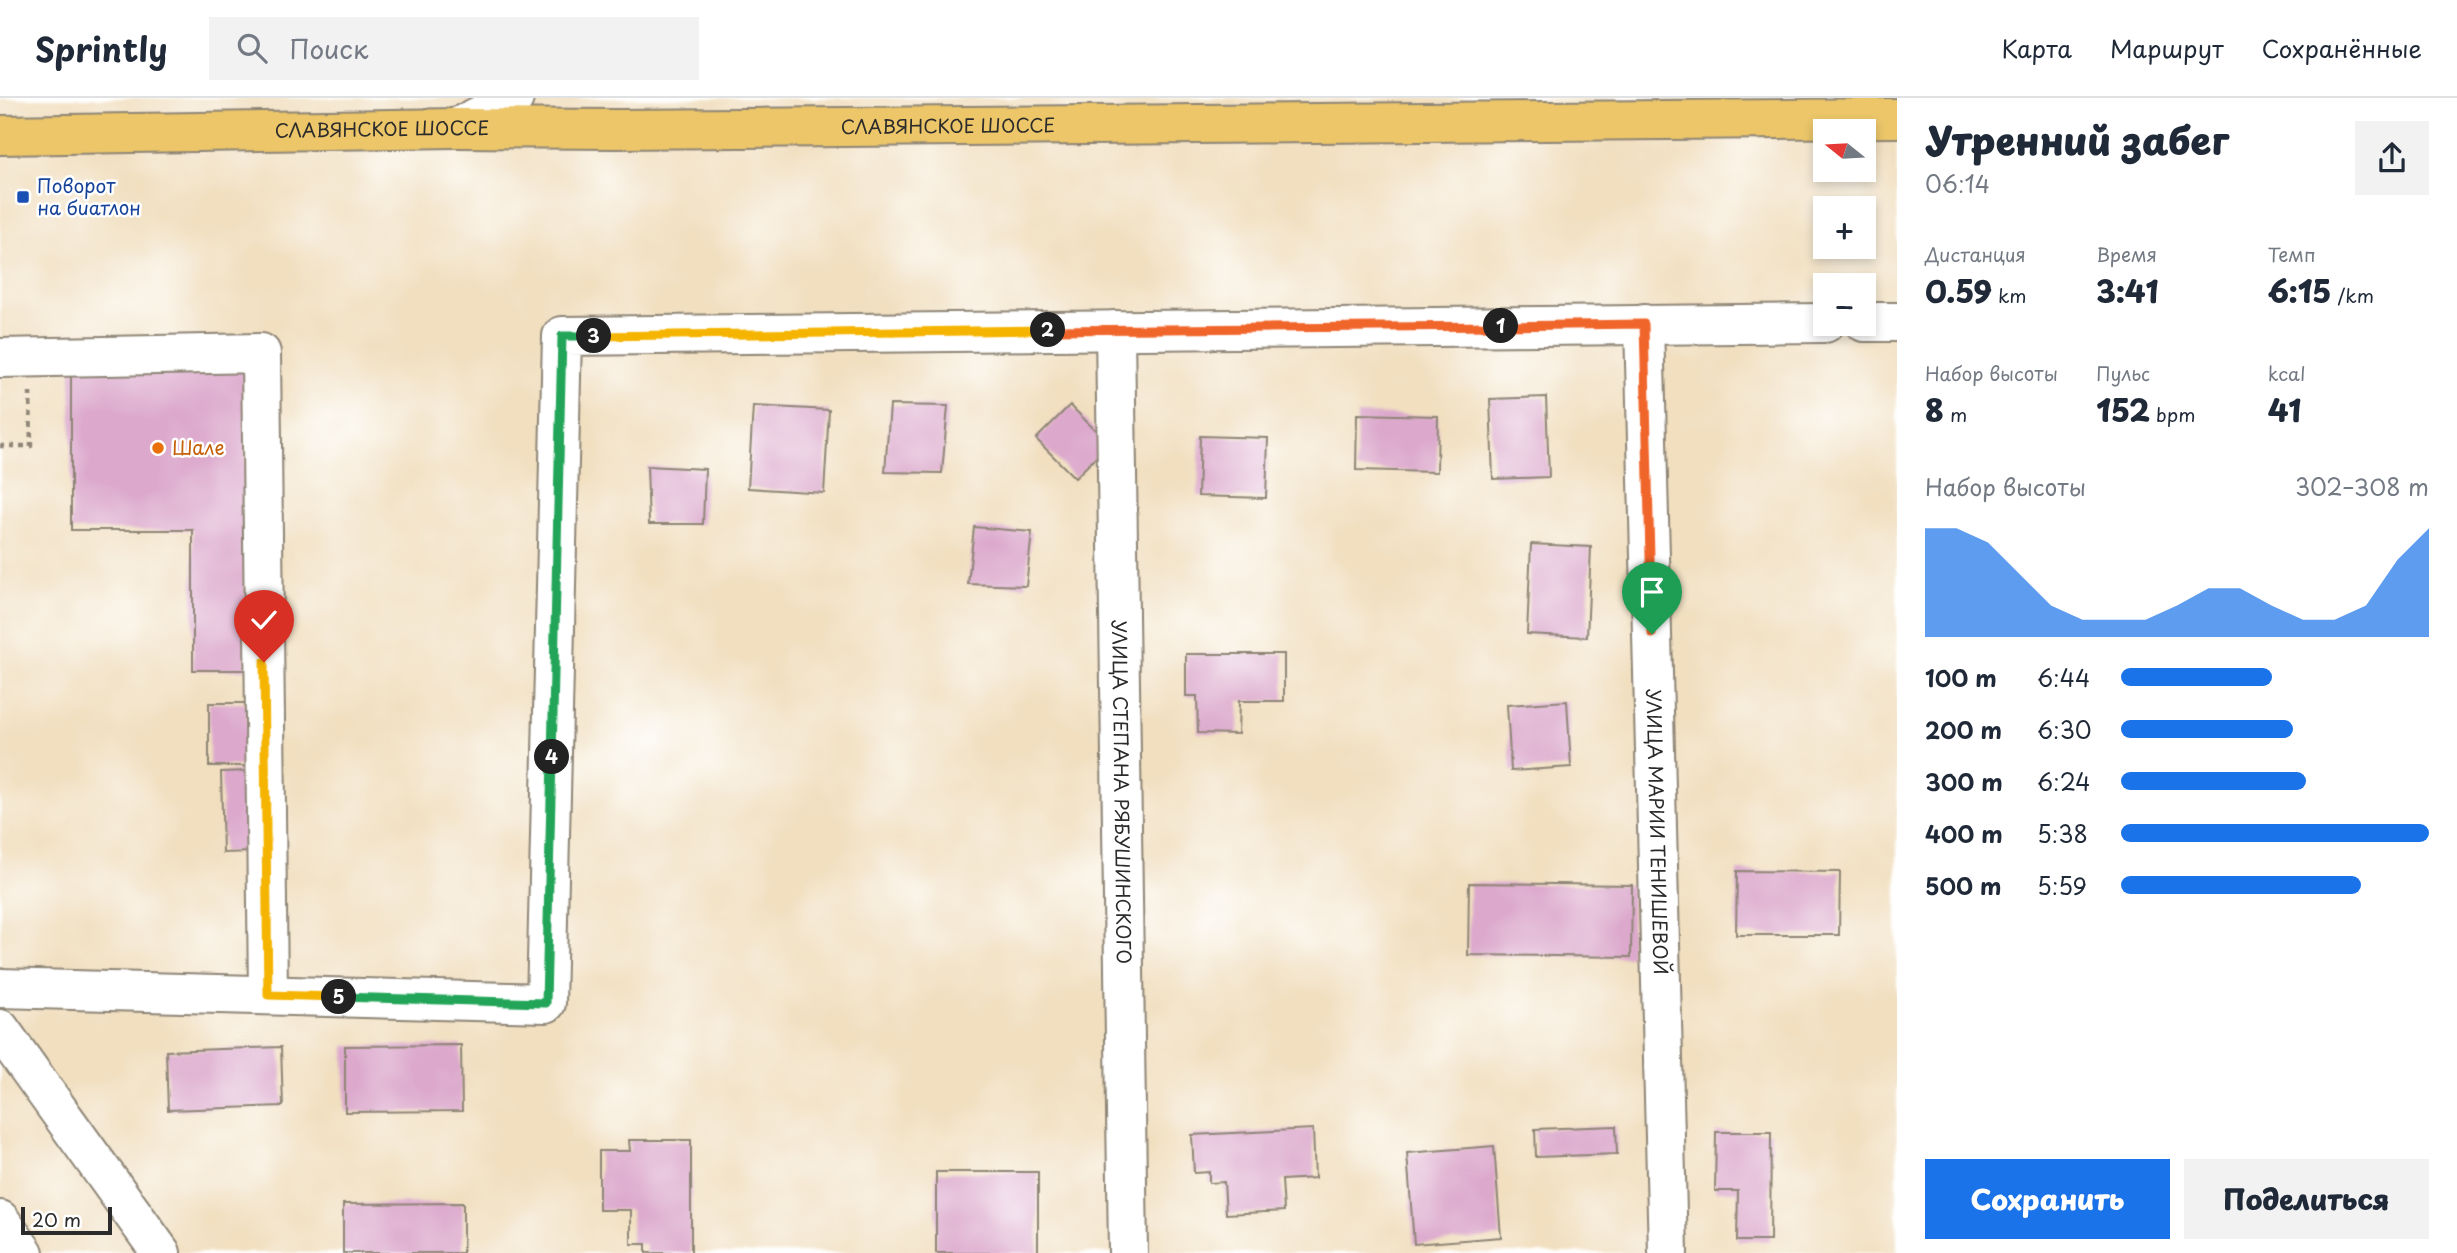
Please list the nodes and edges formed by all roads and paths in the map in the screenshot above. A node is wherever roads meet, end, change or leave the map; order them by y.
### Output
1 (514, 98) edge
2 (1897, 118) edge
3 (456, 128) junction
4 (0, 135) edge
5 (1876, 322) edge
6 (1897, 322) edge
7 (1813, 323) edge
8 (1644, 324) junction
9 (1115, 330) junction
10 (14, 358) edge
11 (0, 446) edge
12 (0, 988) edge
13 (268, 995) junction
14 (0, 1029) edge
15 (0, 1220) edge
16 (24, 1253) edge
17 (161, 1253) edge
18 (1128, 1253) edge
19 (1668, 1253) edge

1 - 3 street
2 - 3 main road, СЛАВЯНСКОЕ ШОССЕ
3 - 4 main road, СЛАВЯНСКОЕ ШОССЕ
5 - 6 street
7 - 8 street
8 - 9 street
8 - 19 street, УЛИЦА МАРИИ ТЕНИШЕВОЙ
9 - 13 street
9 - 18 street, УЛИЦА СТЕПАНА РЯБУШИНСКОГО
10 - 11 path
10 - 13 street
12 - 13 street
14 - 17 street
15 - 16 street

